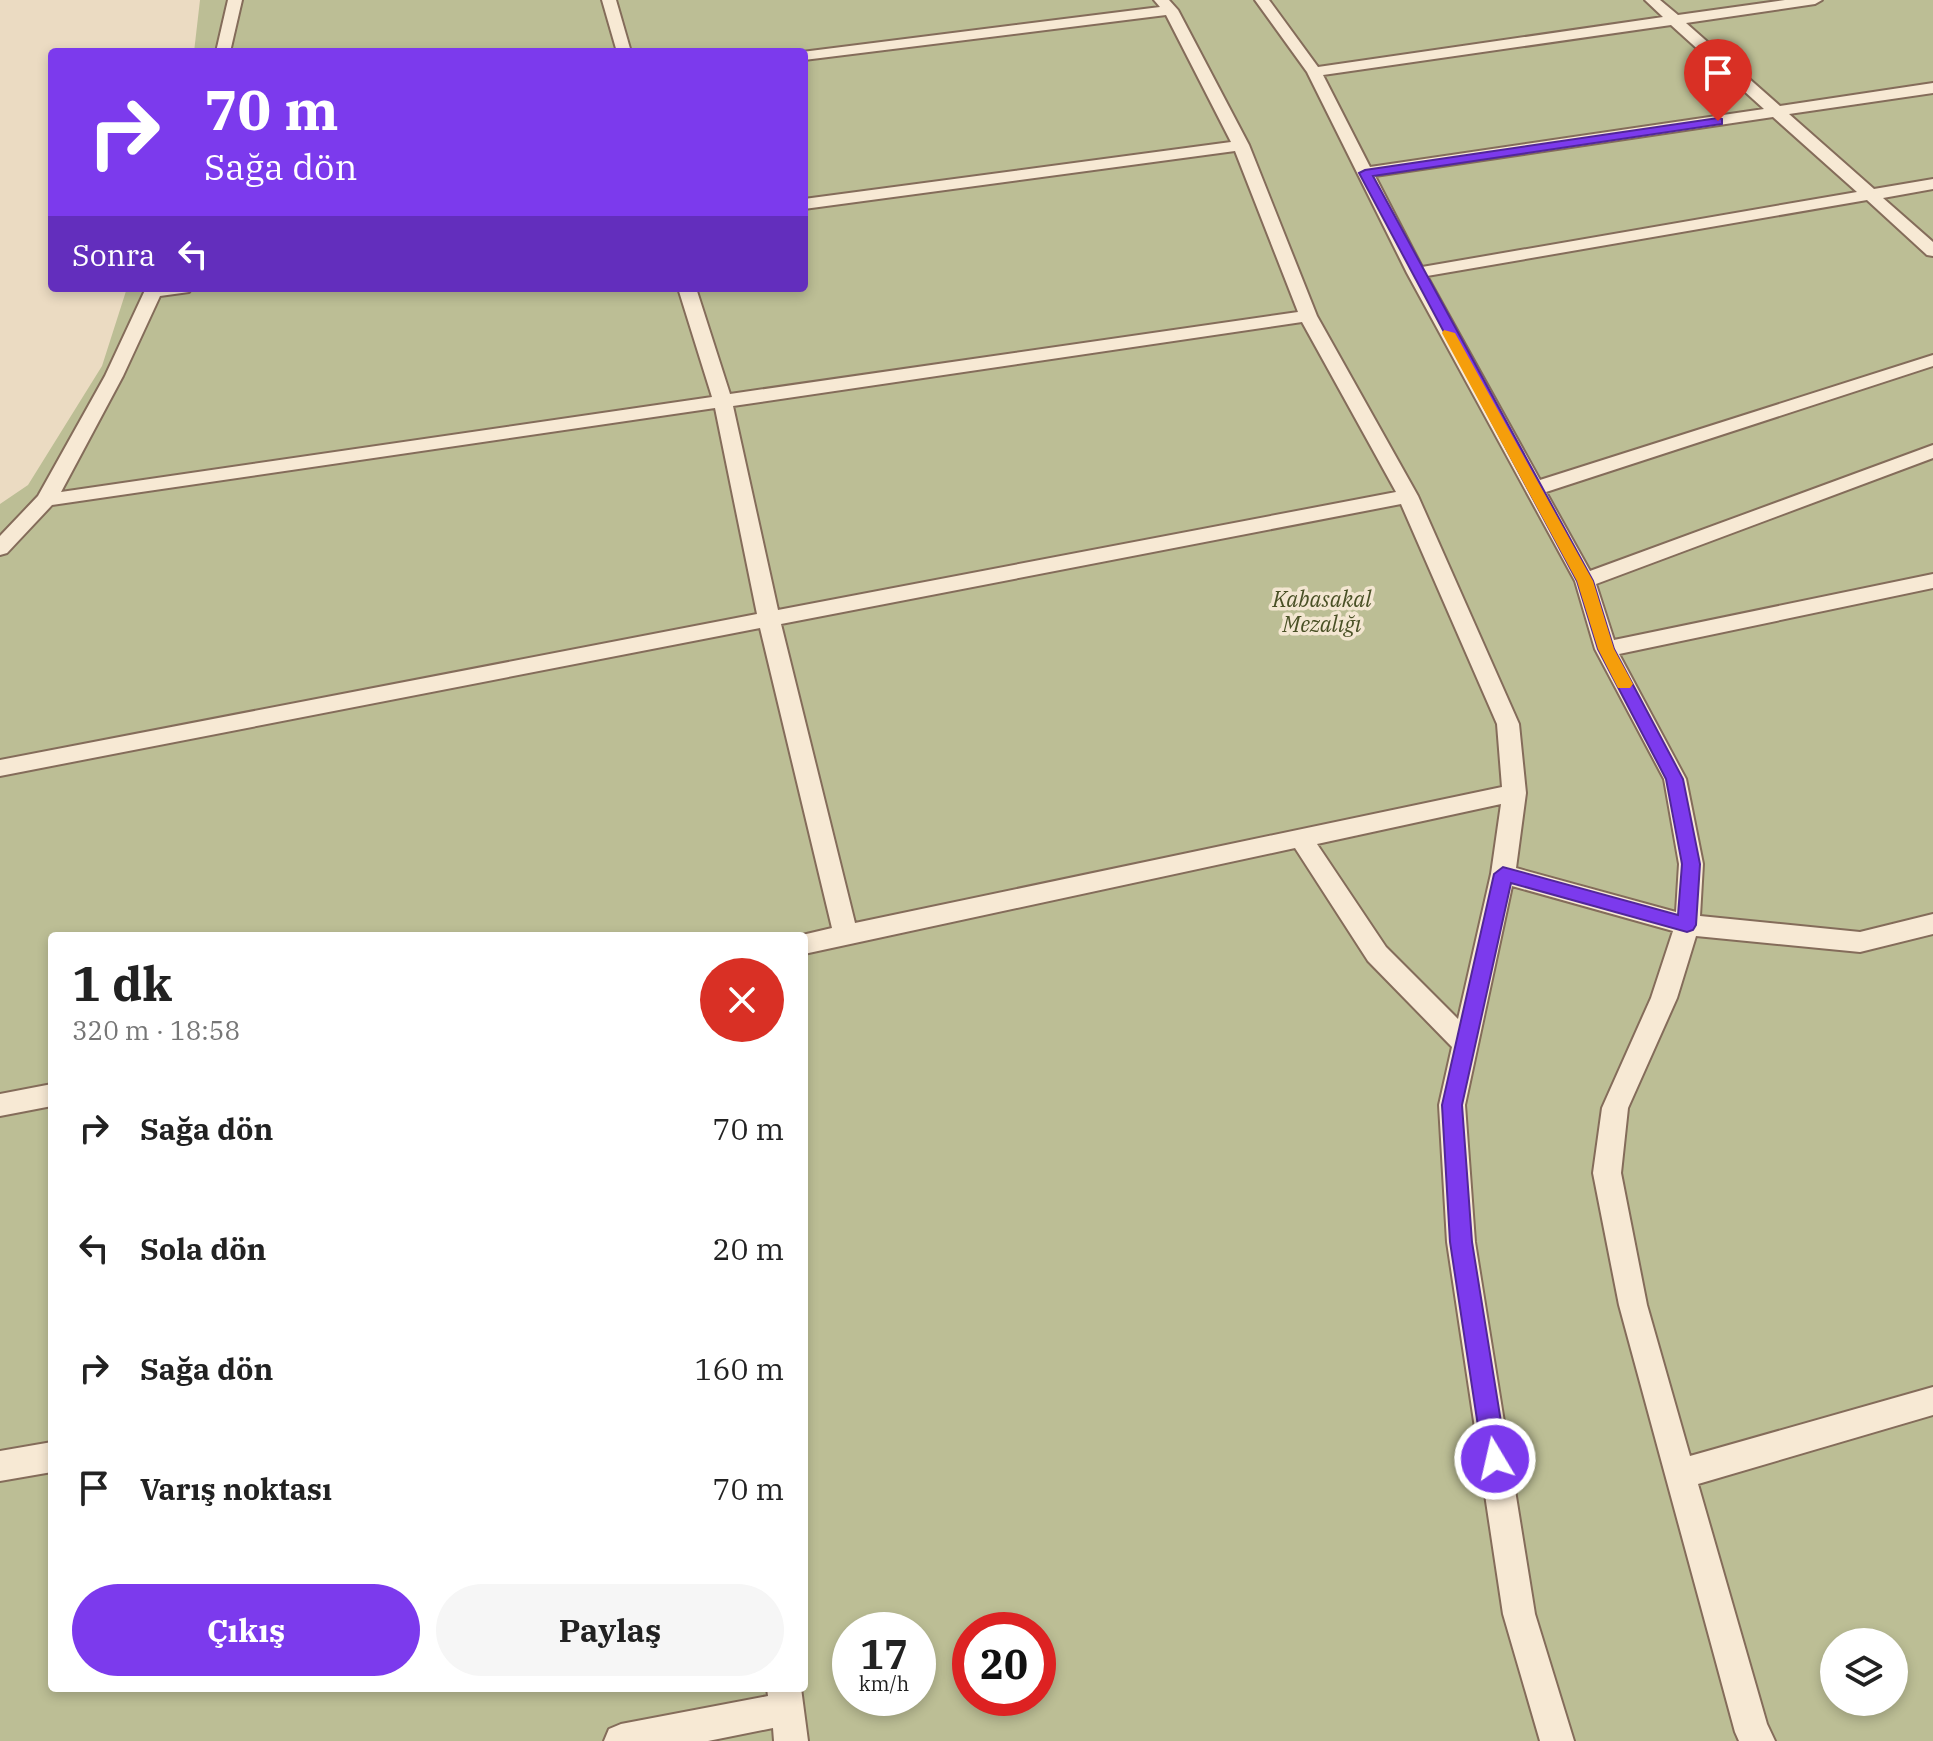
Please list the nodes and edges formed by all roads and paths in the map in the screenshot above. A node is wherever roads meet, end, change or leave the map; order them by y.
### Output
1 (239, 0) edge
2 (609, 0) edge
3 (1262, 0) edge
4 (1652, 0) edge
5 (1815, 0) edge
6 (1166, 5) edge
7 (1675, 20) junction
8 (224, 48) edge
9 (623, 48) edge
10 (808, 55) edge
11 (1314, 72) junction
12 (1933, 88) edge
13 (1777, 113) junction
14 (1241, 145) junction
15 (1365, 173) junction
16 (1933, 184) edge
17 (1872, 194) junction
18 (808, 203) edge
19 (1933, 251) edge
20 (1416, 273) junction
21 (153, 292) edge
22 (688, 292) edge
23 (1308, 316) junction
24 (1933, 360) edge
25 (723, 401) junction
26 (1933, 451) edge
27 (1533, 489) junction
28 (1408, 496) junction
29 (46, 500) junction
30 (0, 548) edge
31 (1585, 581) junction
32 (1933, 581) edge
33 (769, 620) junction
34 (1606, 649) junction
35 (0, 768) edge
36 (1514, 793) junction
37 (1301, 838) junction
38 (1503, 874) junction
39 (1933, 924) edge
40 (1687, 925) junction
41 (846, 935) junction
42 (808, 943) edge
43 (1466, 1044) junction
44 (48, 1096) edge
45 (0, 1105) edge
46 (1933, 1401) edge
47 (48, 1458) edge
48 (0, 1466) edge
49 (1680, 1474) junction
50 (787, 1713) edge
51 (621, 1741) edge
52 (1557, 1741) edge
53 (1758, 1741) edge

1 - 8 lane
2 - 9 lane
3 - 11 lane
4 - 7 lane
5 - 7 lane
6 - 10 lane
6 - 14 lane
7 - 11 lane
7 - 13 lane
11 - 15 lane
12 - 13 lane
13 - 15 lane
13 - 17 lane
14 - 18 lane
14 - 23 lane
15 - 20 lane
16 - 17 lane
17 - 19 lane
17 - 20 lane
20 - 27 lane
21 - 29 lane
22 - 25 lane
23 - 25 lane
23 - 28 lane
24 - 27 lane
25 - 29 lane
25 - 33 lane
26 - 31 lane
27 - 31 lane
28 - 33 lane
28 - 36 lane
29 - 30 lane
31 - 34 lane
32 - 34 lane
33 - 35 lane
33 - 41 lane
34 - 40 lane
36 - 37 lane
36 - 38 lane
37 - 41 lane
37 - 43 lane
38 - 40 lane
38 - 43 lane
39 - 40 lane
40 - 49 lane
41 - 42 lane
43 - 52 lane
44 - 45 lane
46 - 49 lane
47 - 48 lane
49 - 53 lane
50 - 51 lane

